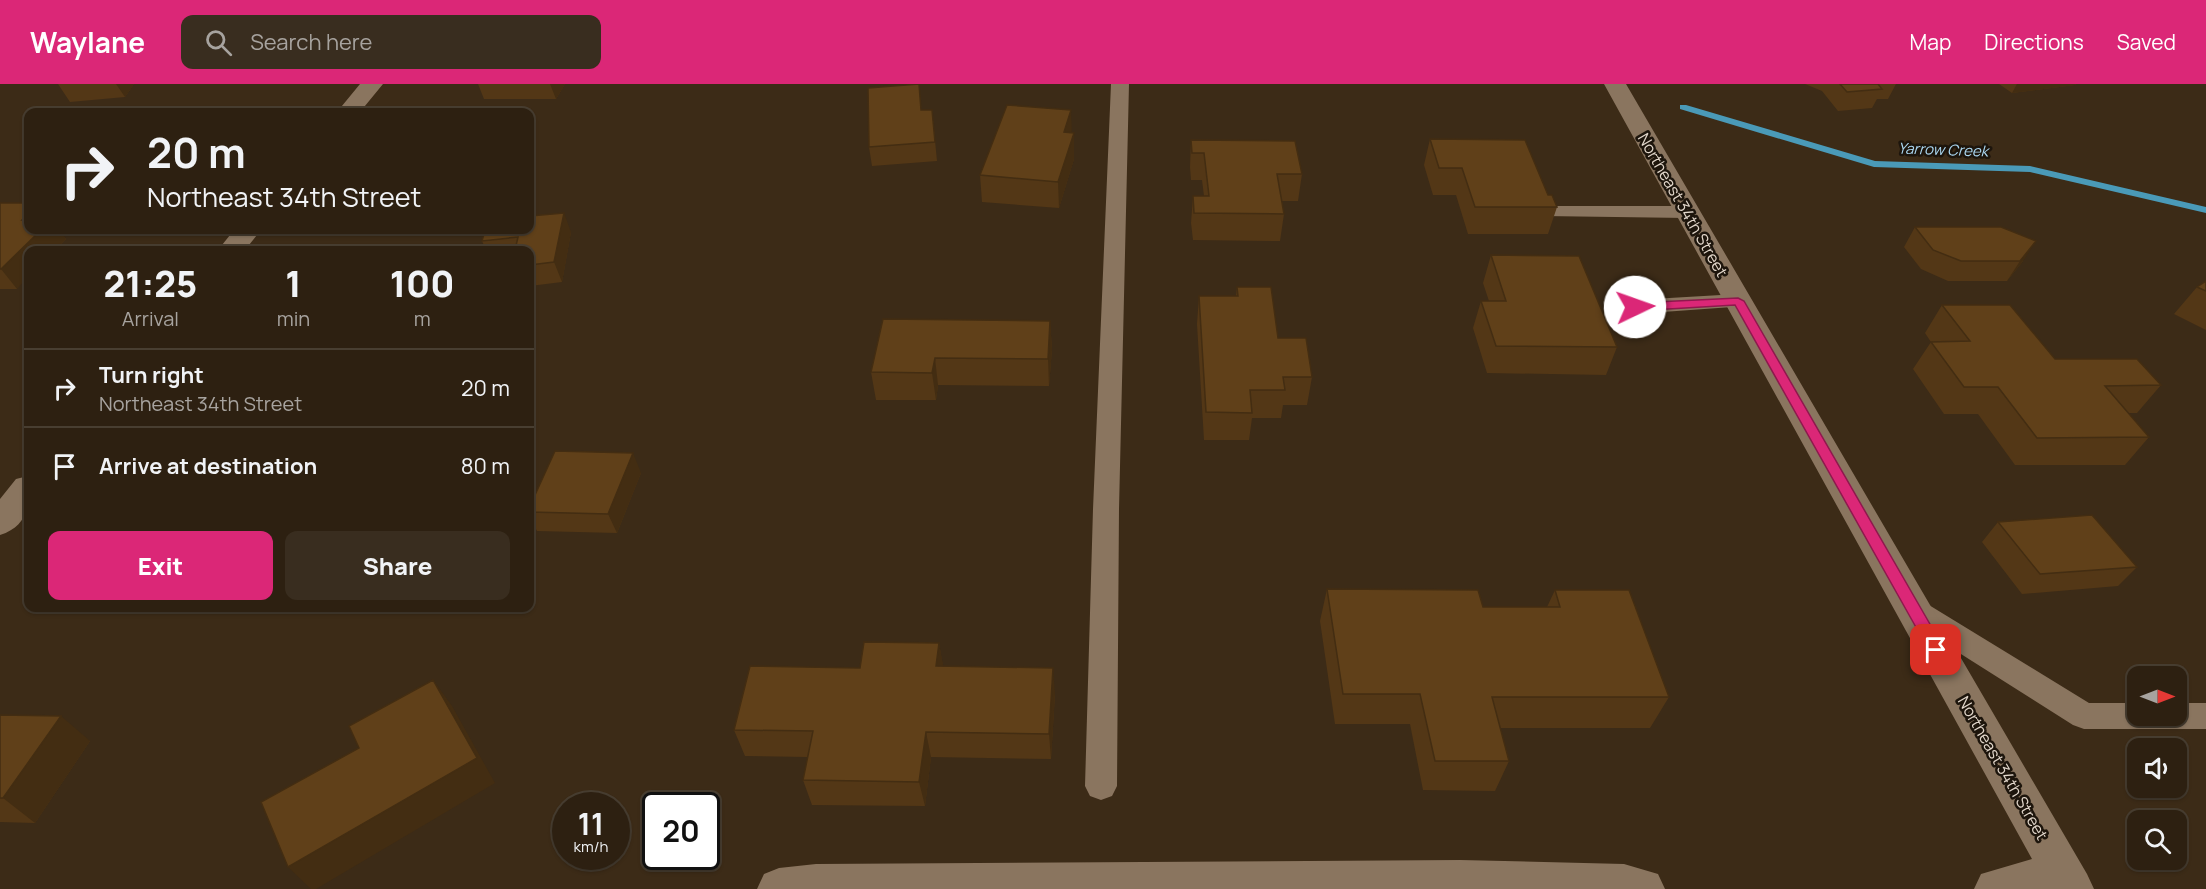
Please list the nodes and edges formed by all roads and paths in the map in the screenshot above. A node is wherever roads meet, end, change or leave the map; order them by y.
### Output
1 (372, 84) edge
2 (1120, 84) edge
3 (1615, 84) edge
4 (351, 108) edge
5 (1550, 212) edge
6 (1687, 212) junction
7 (245, 234) edge
8 (234, 246) edge
9 (1738, 301) junction
10 (1635, 307) dead end
11 (24, 493) edge
12 (0, 522) edge
13 (1913, 610) junction
14 (2206, 716) edge
15 (1101, 786) dead end
16 (2066, 880) edge
17 (779, 889) edge
18 (1643, 889) edge
19 (1996, 889) edge

1 - 4 street
2 - 15 lane
3 - 6 street, Northeast 34th Street
5 - 6 lane
6 - 9 street, Northeast 34th Street
7 - 8 street
9 - 10 lane
9 - 13 street, Northeast 34th Street
11 - 12 street
13 - 14 lane
13 - 16 street, Northeast 34th Street
16 - 19 street
17 - 18 street

